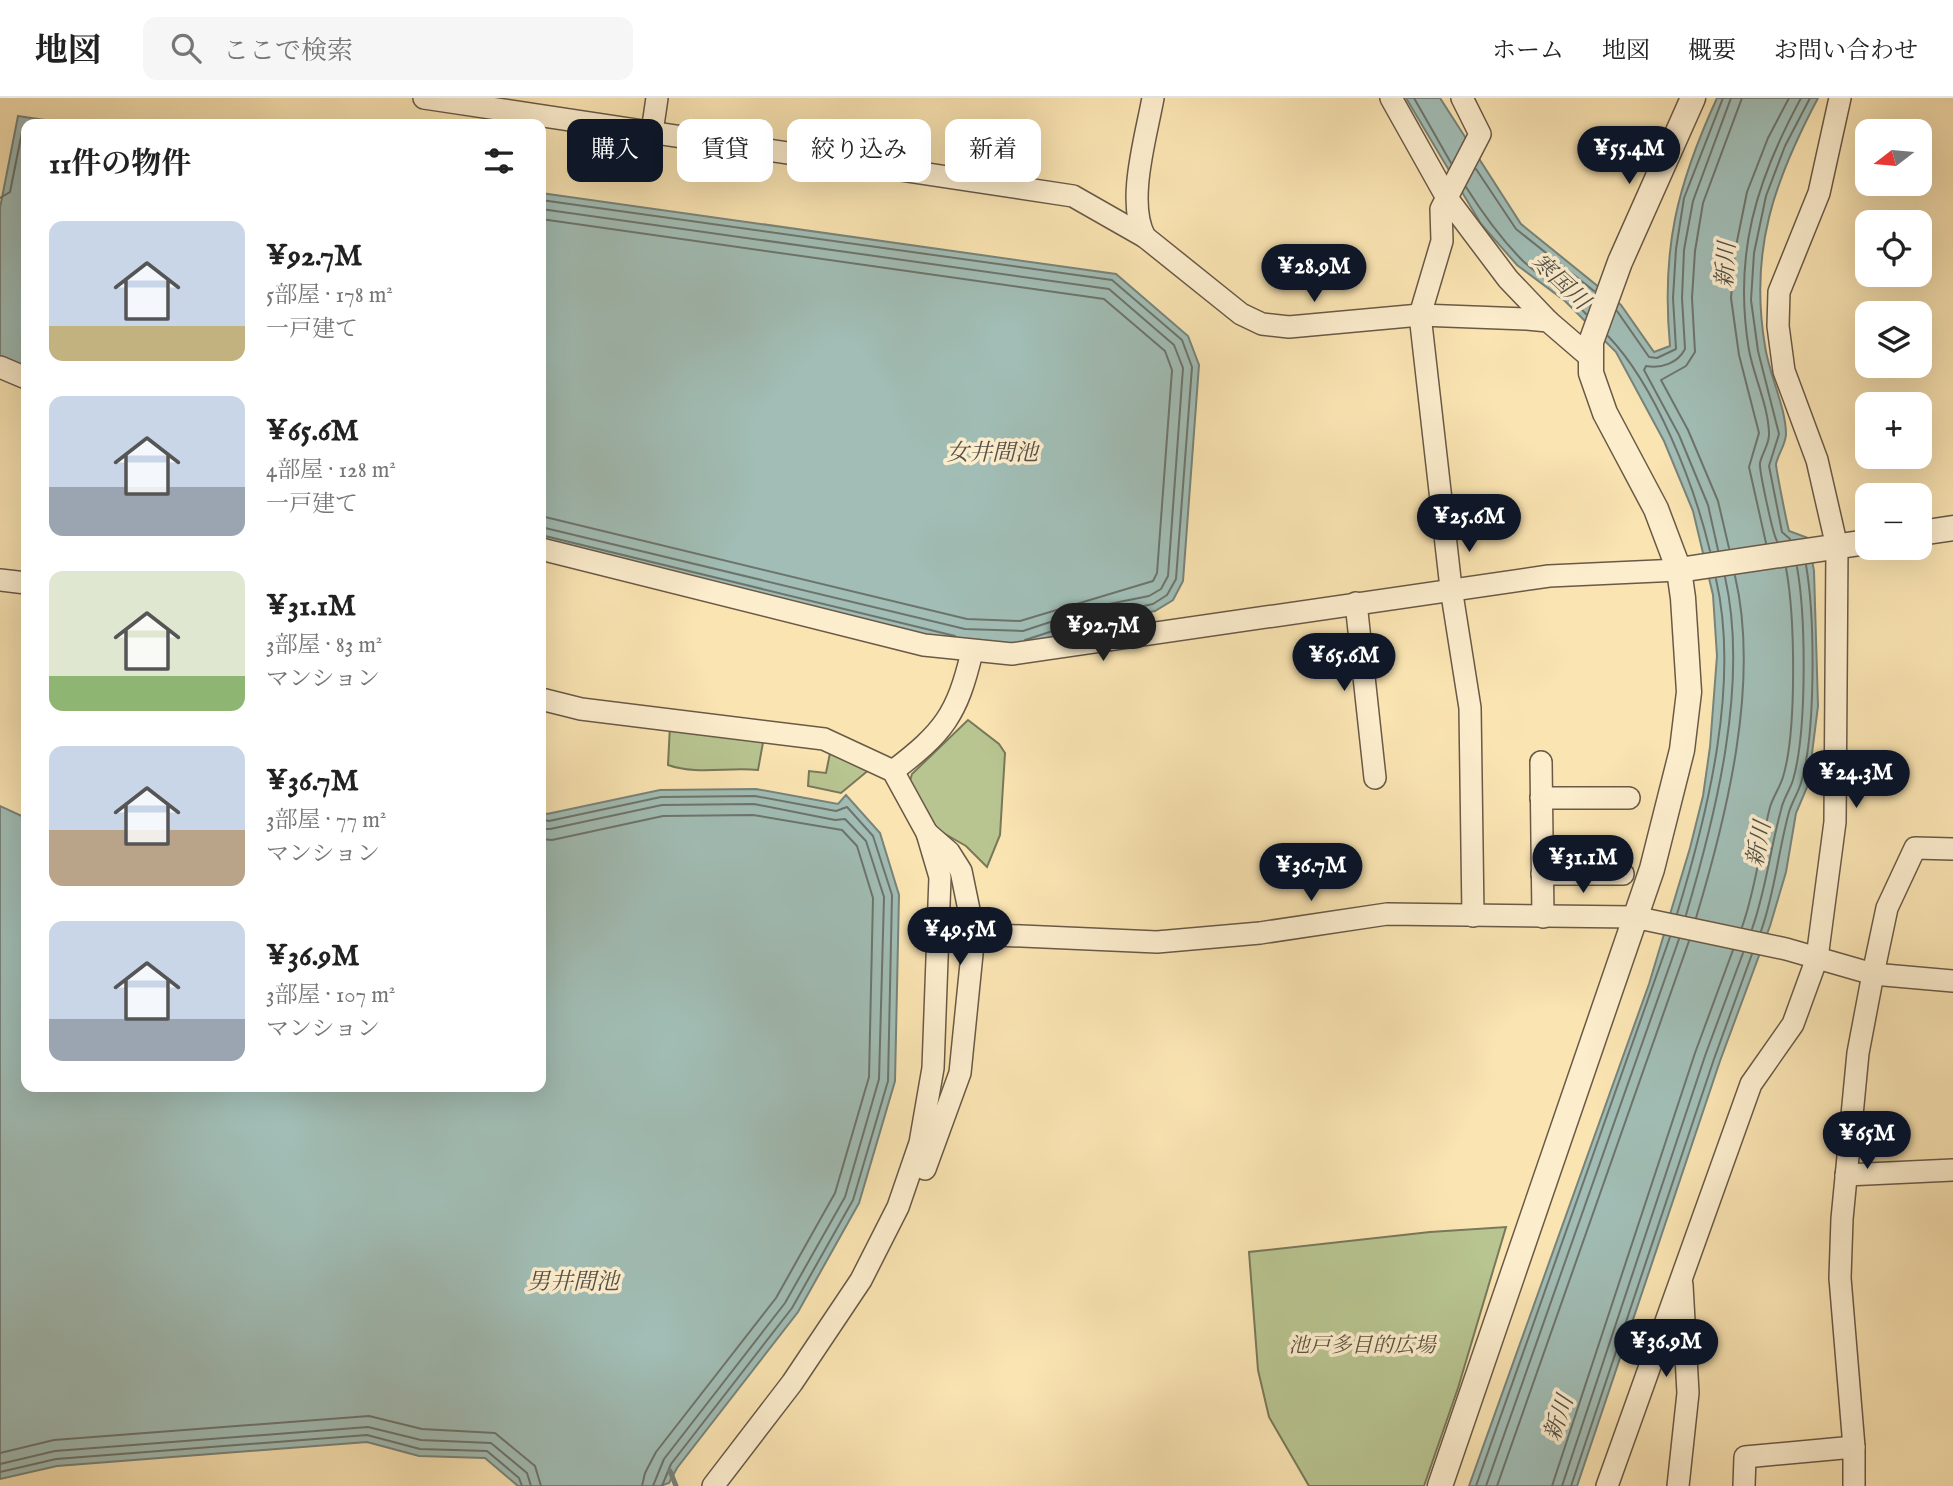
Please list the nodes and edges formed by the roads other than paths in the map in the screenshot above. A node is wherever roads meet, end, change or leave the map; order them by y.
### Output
1 (424, 98) edge
2 (657, 98) edge
3 (1153, 98) edge
4 (1391, 98) edge
5 (1462, 98) edge
6 (1693, 98) edge
7 (1840, 98) edge
8 (567, 119) edge
9 (654, 119) edge
10 (663, 134) edge
11 (1449, 193) junction
12 (1145, 237) junction
13 (1420, 315) junction
14 (1548, 321) junction
15 (1591, 350) junction
16 (0, 368) edge
17 (21, 376) edge
18 (1953, 528) edge
19 (1932, 531) edge
20 (1855, 544) edge
21 (1830, 548) junction
22 (546, 550) edge
23 (1685, 569) junction
24 (0, 580) edge
25 (21, 582) edge
26 (1451, 588) junction
27 (1356, 603) junction
28 (972, 652) junction
29 (546, 700) edge
30 (1541, 762) dead end
31 (893, 771) junction
32 (1375, 778) dead end
33 (1629, 798) dead end
34 (1541, 799) junction
35 (926, 833) junction
36 (1953, 849) edge
37 (1542, 874) junction
38 (1623, 874) dead end
39 (1473, 916) junction
40 (1542, 917) junction
41 (1640, 918) junction
42 (974, 934) junction
43 (1817, 958) junction
44 (1873, 974) junction
45 (1953, 981) edge
46 (1953, 1170) edge
47 (1846, 1175) junction
48 (898, 1207) junction
49 (1681, 1273) junction
50 (1854, 1447) junction
51 (713, 1486) edge
52 (1440, 1486) edge
53 (1607, 1486) edge
54 (1678, 1486) edge
55 (1744, 1486) edge
56 (1854, 1486) edge

1 - 8 street
2 - 9 street
3 - 12 street
4 - 11 street
5 - 11 street
6 - 15 street
7 - 21 street
10 - 12 street
11 - 13 street
11 - 14 street
12 - 13 street
13 - 14 street
13 - 26 street
14 - 15 street
15 - 23 street
16 - 17 street
18 - 19 street
20 - 21 street
21 - 23 street
21 - 43 street
22 - 28 street
23 - 26 street
23 - 41 street
24 - 25 street
26 - 27 street
26 - 39 street
27 - 28 street
27 - 32 street
28 - 31 street
29 - 31 street
30 - 34 street
31 - 35 street
33 - 34 street
34 - 37 street
35 - 42 street
35 - 48 street
36 - 44 street
37 - 38 street
37 - 40 street
39 - 40 street
39 - 42 street
40 - 41 street
41 - 43 street
41 - 52 street
42 - 48 street
43 - 44 street
43 - 49 street
44 - 45 street
44 - 47 street
46 - 47 street
47 - 50 street
48 - 51 street
49 - 53 street
49 - 54 street
50 - 55 street
50 - 56 street

